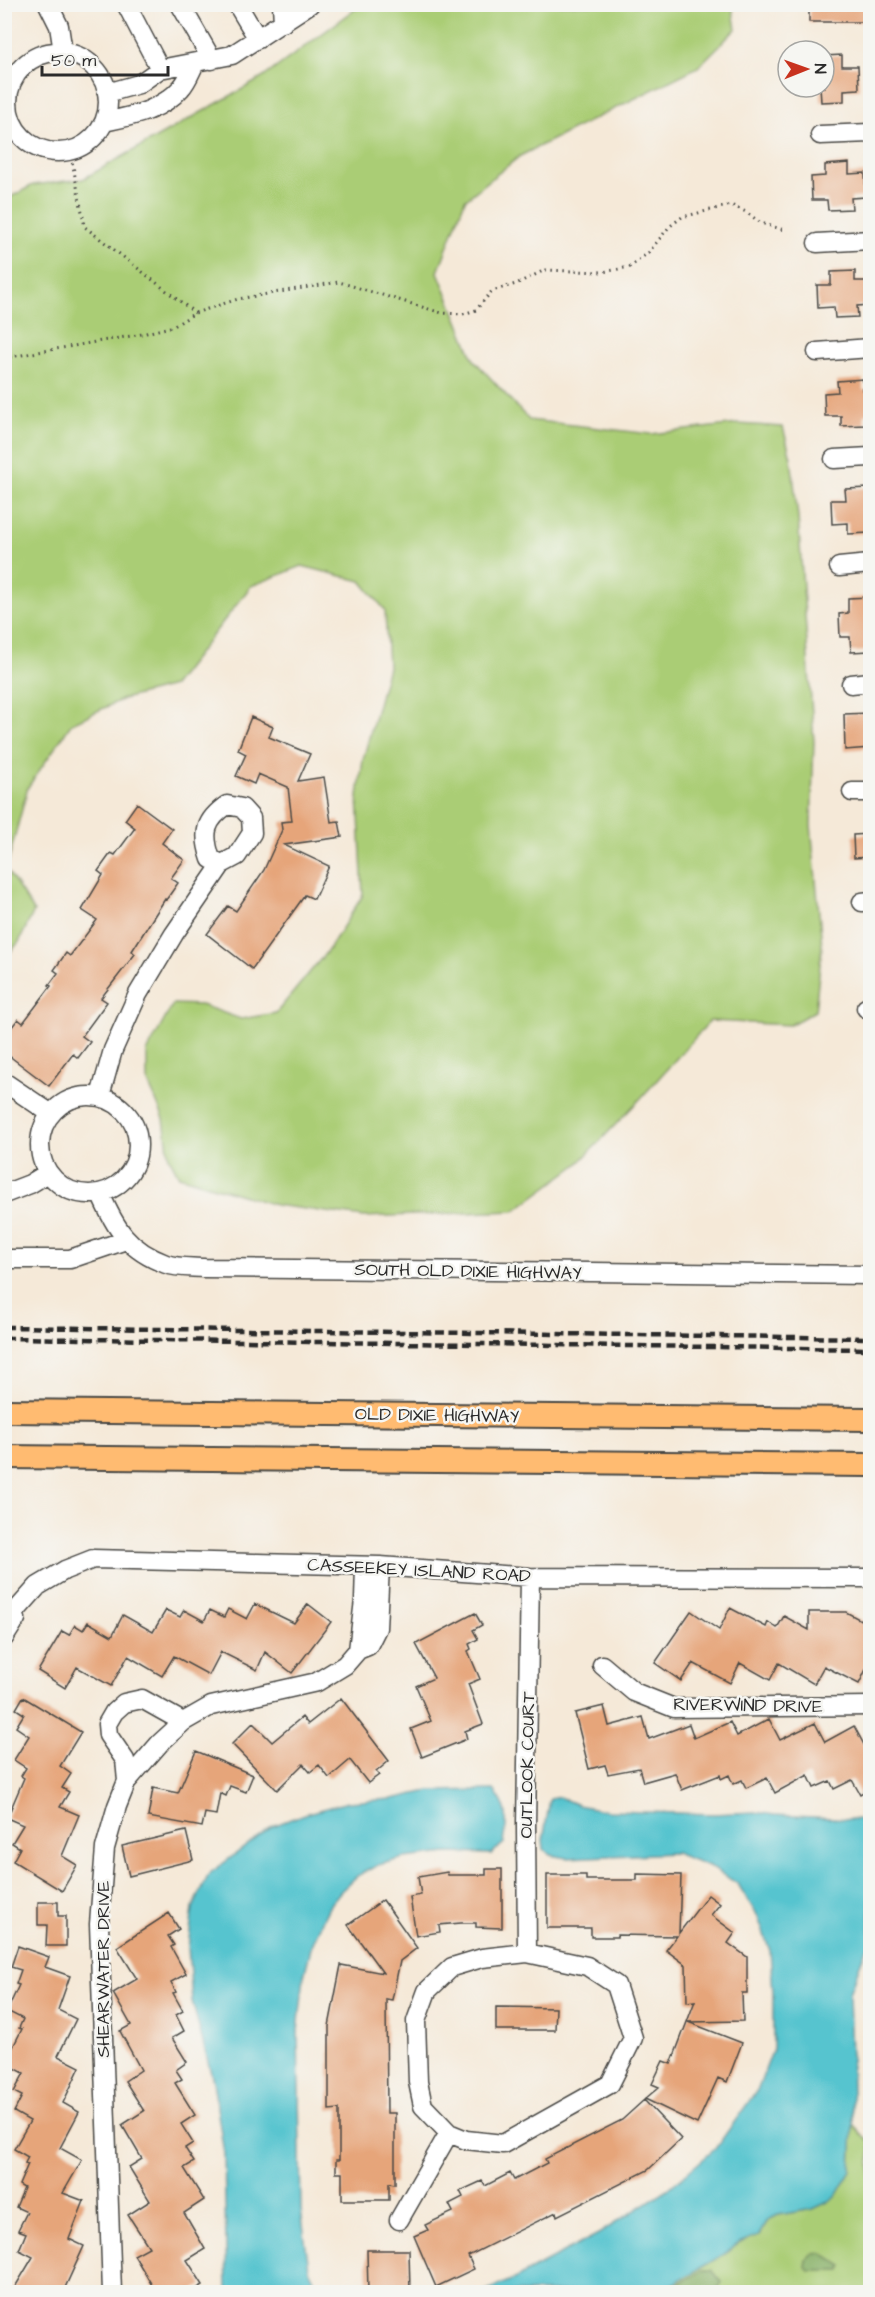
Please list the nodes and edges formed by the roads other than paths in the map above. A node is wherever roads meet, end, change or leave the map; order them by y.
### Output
1 (48, 4) edge
2 (126, 4) edge
3 (180, 4) edge
4 (237, 4) edge
5 (310, 4) edge
6 (282, 14) edge
7 (258, 39) junction
8 (63, 52) junction
9 (203, 62) junction
10 (159, 69) junction
11 (107, 93) junction
12 (104, 122) junction
13 (9, 130) edge
14 (870, 133) edge
15 (820, 135) dead end
16 (870, 240) edge
17 (817, 243) dead end
18 (870, 348) edge
19 (817, 352) dead end
20 (870, 457) edge
21 (834, 459) dead end
22 (870, 564) edge
23 (839, 567) dead end
24 (870, 682) edge
25 (851, 684) dead end
26 (852, 792) dead end
27 (870, 792) edge
28 (222, 864) dead end
29 (4, 1082) edge
30 (100, 1096) junction
31 (50, 1113) junction
32 (48, 1173) junction
33 (100, 1193) junction
34 (4, 1194) edge
35 (126, 1240) junction
36 (4, 1259) edge
37 (870, 1275) edge
38 (4, 1411) edge
39 (870, 1419) edge
40 (4, 1457) edge
41 (870, 1465) edge
42 (373, 1566) junction
43 (530, 1577) junction
44 (870, 1578) edge
45 (4, 1638) edge
46 (602, 1665) dead end
47 (870, 1706) edge
48 (183, 1722) junction
49 (127, 1781) junction
50 (527, 1953) junction
51 (449, 2133) junction
52 (399, 2220) dead end
53 (112, 2292) edge

1 - 8 street
2 - 10 street
3 - 9 street
4 - 7 street
5 - 6 street
6 - 7 street
7 - 9 street
8 - 11 street
8 - 13 street
9 - 10 street
9 - 12 street
10 - 11 street
11 - 12 street
12 - 13 street
14 - 15 street
16 - 17 street
18 - 19 street
20 - 21 street
22 - 23 street
24 - 25 street
26 - 27 street
28 - 30 street
29 - 31 street
30 - 31 street
30 - 33 street
31 - 32 street
32 - 33 street
32 - 34 street
33 - 35 street, SOUTH OLD DIXIE HIGHWAY
35 - 36 street
35 - 37 street, SOUTH OLD DIXIE HIGHWAY
38 - 39 main road, OLD DIXIE HIGHWAY
40 - 41 main road
42 - 43 street, CASSEEKEY ISLAND ROAD
42 - 45 street, CASSEEKEY ISLAND ROAD
42 - 48 street, SHEARWATER DRIVE
43 - 44 street, CASSEEKEY ISLAND ROAD
43 - 50 street, OUTLOOK COURT
46 - 47 street, RIVERWIND DRIVE
48 - 49 street, SHEARWATER DRIVE
48 - 49 street
49 - 53 street, SHEARWATER DRIVE
50 - 51 street
50 - 51 street
51 - 52 street

